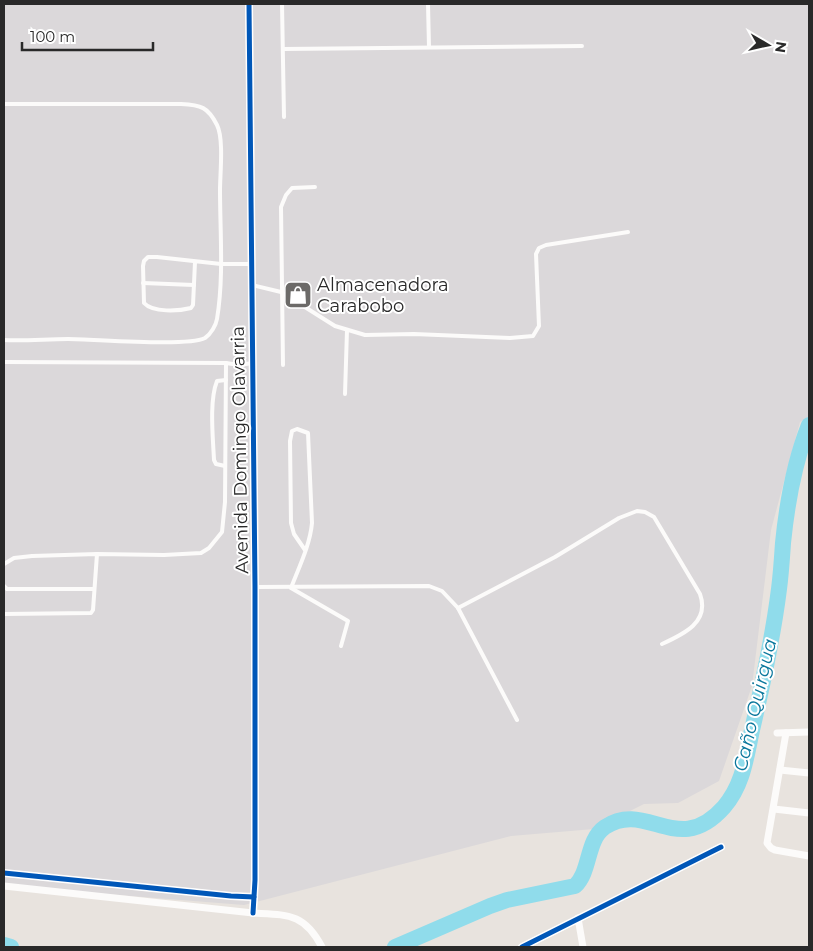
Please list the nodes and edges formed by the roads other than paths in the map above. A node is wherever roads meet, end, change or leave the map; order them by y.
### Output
1 (249, 4) edge
2 (282, 4) edge
3 (428, 4) edge
4 (582, 46) dead end
5 (429, 47) junction
6 (283, 49) junction
7 (4, 104) edge
8 (284, 117) dead end
9 (315, 187) dead end
10 (628, 232) dead end
11 (195, 262) junction
12 (221, 264) junction
13 (251, 264) junction
14 (143, 283) junction
15 (194, 285) junction
16 (252, 285) junction
17 (281, 292) junction
18 (347, 330) junction
19 (4, 340) edge
20 (4, 362) edge
21 (226, 363) junction
22 (252, 364) junction
23 (283, 365) dead end
24 (226, 380) junction
25 (345, 394) dead end
26 (226, 466) junction
27 (305, 550) junction
28 (97, 554) junction
29 (4, 564) edge
30 (4, 586) edge
31 (255, 587) junction
32 (292, 588) junction
33 (94, 589) junction
34 (458, 608) junction
35 (4, 614) edge
36 (662, 644) dead end
37 (341, 646) dead end
38 (517, 720) dead end
39 (809, 732) edge
40 (777, 733) dead end
41 (786, 733) junction
42 (780, 770) junction
43 (809, 773) edge
44 (774, 808) junction
45 (809, 813) edge
46 (721, 847) dead end
47 (809, 856) edge
48 (4, 873) edge
49 (4, 886) edge
50 (254, 897) junction
51 (253, 913) junction
52 (578, 918) junction
53 (322, 947) edge
54 (522, 947) edge
55 (583, 947) edge

1 - 13 street, Avenida Domingo Olavarria
2 - 6 lane
3 - 5 lane
4 - 5 lane
5 - 6 lane
6 - 8 lane
7 - 12 lane
9 - 17 lane
10 - 18 lane
11 - 12 lane
11 - 14 lane
11 - 15 lane
12 - 13 lane
12 - 19 lane
13 - 16 street, Avenida Domingo Olavarria
14 - 15 lane
14 - 15 lane
16 - 17 lane
16 - 22 street, Avenida Domingo Olavarria
17 - 18 lane
17 - 23 lane
18 - 25 lane
20 - 21 lane
21 - 22 lane
21 - 24 lane
22 - 31 street, Avenida Domingo Olavarria
24 - 26 lane
24 - 26 lane
26 - 28 lane
27 - 27 lane
27 - 32 lane
28 - 29 lane
28 - 33 lane
30 - 33 lane
31 - 32 lane
31 - 50 street, Avenida Domingo Olavarria
32 - 34 lane
32 - 37 lane
33 - 35 lane
34 - 36 lane
34 - 38 lane
39 - 41 street
40 - 41 street
41 - 42 street
42 - 43 street
42 - 44 street
44 - 45 street
44 - 47 street
46 - 52 street
48 - 50 street
49 - 51 street
50 - 51 street, Avenida Domingo Olavarria
51 - 53 street
52 - 54 street
52 - 55 street

